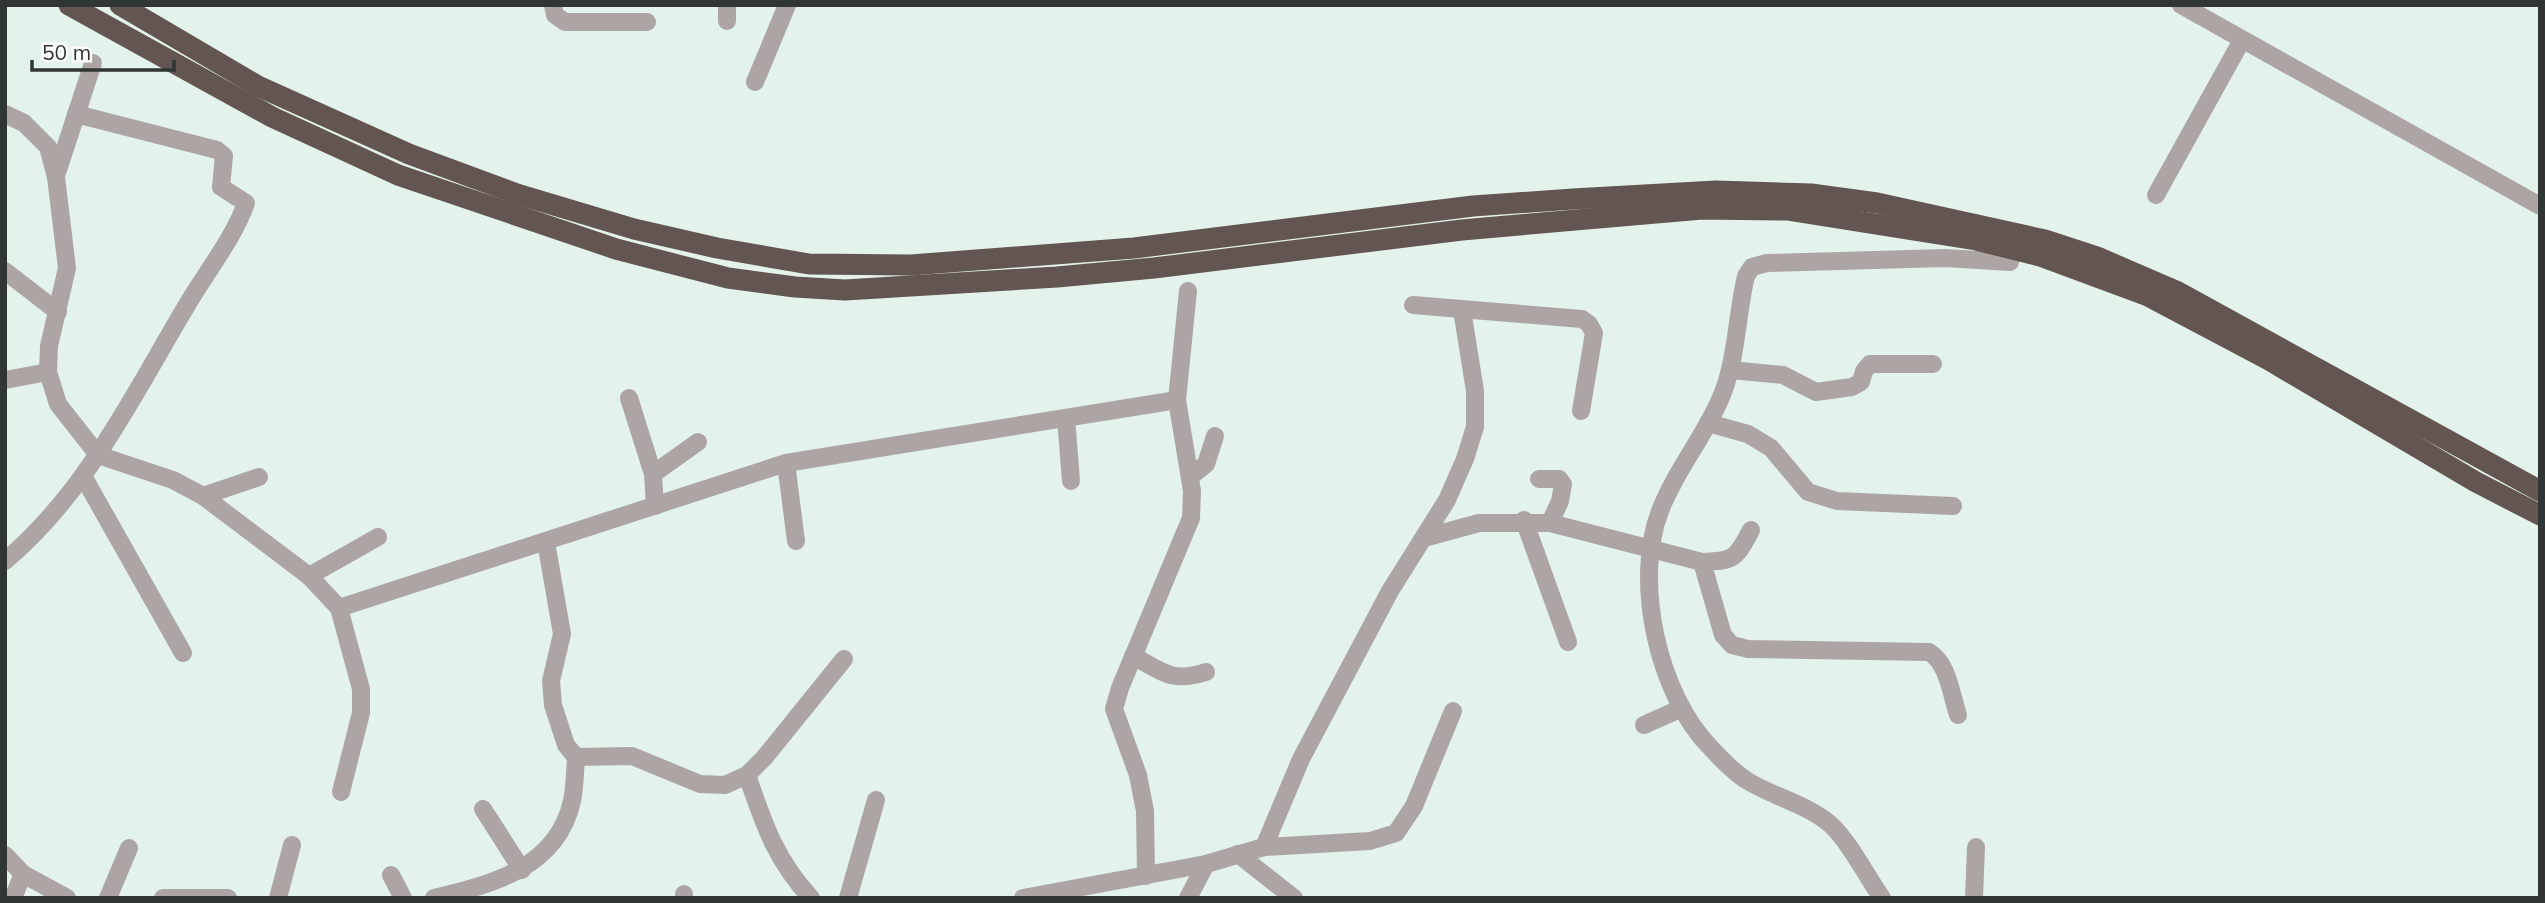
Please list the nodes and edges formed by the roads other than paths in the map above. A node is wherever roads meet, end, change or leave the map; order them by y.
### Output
1 (69, 5) edge
2 (120, 5) edge
3 (553, 5) edge
4 (787, 5) edge
5 (2180, 5) edge
6 (647, 23) dead end
7 (2242, 40) junction
8 (93, 63) dead end
9 (755, 82) dead end
10 (5, 114) edge
11 (76, 114) junction
12 (55, 177) junction
13 (2156, 195) dead end
14 (2540, 206) edge
15 (2010, 262) dead end
16 (5, 271) edge
17 (1188, 291) dead end
18 (1413, 305) dead end
19 (1462, 310) junction
20 (58, 312) junction
21 (1933, 364) dead end
22 (1731, 370) junction
23 (48, 372) junction
24 (5, 380) edge
25 (629, 398) dead end
26 (1177, 400) junction
27 (1581, 411) dead end
28 (1066, 418) junction
29 (1708, 423) junction
30 (1214, 436) dead end
31 (698, 442) dead end
32 (97, 455) junction
33 (786, 464) junction
34 (653, 474) junction
35 (83, 476) junction
36 (259, 477) dead end
37 (1190, 477) junction
38 (1539, 479) dead end
39 (1071, 481) dead end
40 (2540, 491) edge
41 (203, 496) junction
42 (655, 506) junction
43 (1953, 506) dead end
44 (2540, 515) edge
45 (1524, 520) junction
46 (1550, 523) junction
47 (1751, 530) dead end
48 (378, 537) dead end
49 (1424, 538) junction
50 (796, 541) dead end
51 (546, 542) junction
52 (1649, 548) junction
53 (5, 561) edge
54 (1702, 562) junction
55 (309, 576) junction
56 (339, 608) junction
57 (1568, 642) dead end
58 (183, 653) dead end
59 (1133, 656) junction
60 (844, 659) dead end
61 (1206, 672) dead end
62 (1682, 708) junction
63 (1453, 711) dead end
64 (1958, 715) dead end
65 (1644, 725) dead end
66 (576, 757) junction
67 (747, 775) junction
68 (341, 792) dead end
69 (876, 800) dead end
70 (483, 809) dead end
71 (292, 845) dead end
72 (1264, 846) junction
73 (1976, 847) dead end
74 (129, 848) dead end
75 (1238, 854) junction
76 (5, 855) edge
77 (1206, 864) junction
78 (522, 870) junction
79 (23, 874) junction
80 (1866, 874) junction
81 (391, 875) dead end
82 (1146, 876) junction
83 (63, 897) edge
84 (13, 898) edge
85 (108, 898) edge
86 (163, 898) edge
87 (228, 898) edge
88 (278, 898) edge
89 (403, 898) edge
90 (434, 898) edge
91 (811, 898) edge
92 (848, 898) edge
93 (1023, 898) edge
94 (1188, 898) edge
95 (1294, 898) edge
96 (1865, 898) edge
97 (1882, 898) edge
98 (1975, 898) edge

1 - 44 highway
2 - 40 highway
3 - 6 street
4 - 9 street
5 - 7 street
7 - 13 street
7 - 14 street
8 - 11 street
10 - 12 street
11 - 12 street
11 - 32 street
12 - 20 street
15 - 22 street
16 - 20 street
17 - 26 street
18 - 19 street
19 - 27 street
19 - 49 street
20 - 23 street
21 - 22 street
22 - 29 street
23 - 24 street
23 - 32 street
25 - 34 street
26 - 28 street
26 - 37 street
28 - 33 street
28 - 39 street
29 - 43 street
29 - 52 street
30 - 37 street
31 - 34 street
32 - 35 street
32 - 41 street
33 - 42 street
33 - 50 street
34 - 42 street
35 - 53 street
35 - 58 street
36 - 41 street
37 - 59 street
38 - 46 street
41 - 55 street
42 - 51 street
45 - 46 street
45 - 49 street
45 - 57 street
46 - 52 street
47 - 54 street
48 - 55 street
49 - 72 street
51 - 56 street
51 - 66 street
52 - 54 street
52 - 62 street
54 - 64 street
55 - 56 street
56 - 68 street
59 - 61 street
59 - 82 street
60 - 67 street
62 - 65 street
62 - 80 street
63 - 72 street
66 - 67 street
66 - 78 street
67 - 91 street
69 - 92 street
70 - 78 street
71 - 88 street
72 - 75 street
73 - 98 street
74 - 85 street
75 - 77 street
75 - 95 street
76 - 79 street
77 - 82 street
77 - 94 street
78 - 90 street
79 - 83 street
79 - 84 street
80 - 96 street
80 - 97 street
81 - 89 street
82 - 93 street
86 - 87 street

